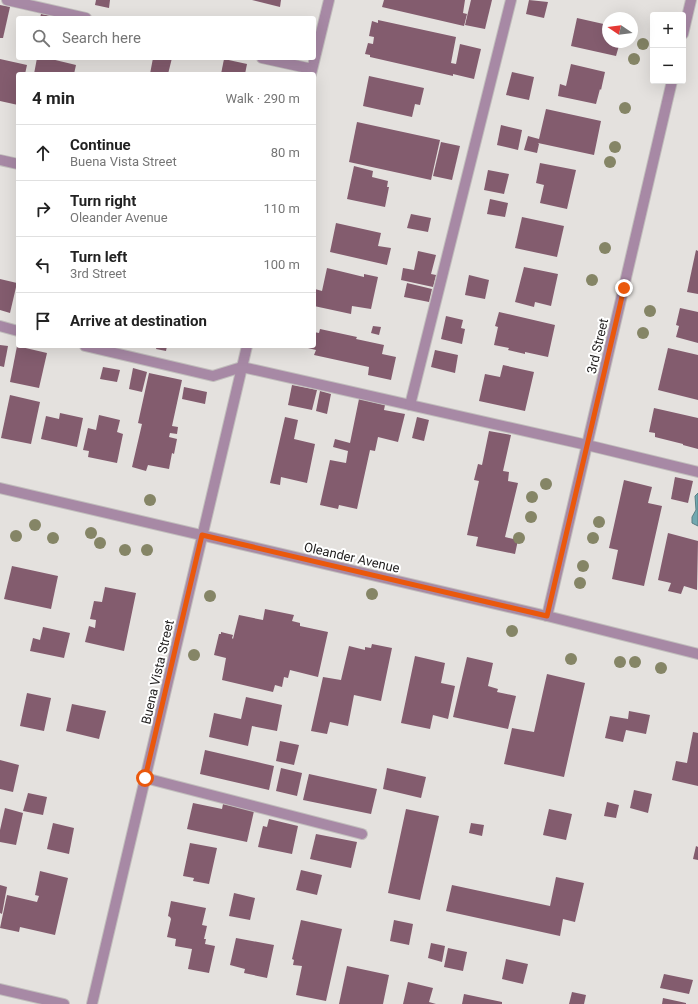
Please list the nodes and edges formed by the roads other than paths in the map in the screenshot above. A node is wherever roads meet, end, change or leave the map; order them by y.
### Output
1 (7, 0) edge
2 (329, 0) edge
3 (511, 0) edge
4 (690, 0) edge
5 (698, 2) edge
6 (77, 16) edge
7 (686, 19) edge
8 (316, 55) edge
9 (269, 60) edge
10 (315, 60) edge
11 (312, 72) edge
12 (671, 84) edge
13 (0, 160) edge
14 (16, 164) edge
15 (0, 326) edge
16 (16, 330) edge
17 (94, 348) edge
18 (247, 348) edge
19 (242, 368) junction
20 (410, 405) junction
21 (587, 445) junction
22 (698, 472) edge
23 (0, 488) edge
24 (202, 535) junction
25 (547, 616) junction
26 (698, 654) edge
27 (145, 778) junction
28 (362, 834) dead end
29 (0, 989) edge
30 (64, 1004) edge
31 (92, 1004) edge

1 - 6 street
2 - 8 street
3 - 20 street
4 - 5 street
4 - 7 street
9 - 11 street
10 - 11 street
12 - 21 street, 3rd Street
13 - 14 street
15 - 16 street
17 - 19 street
18 - 19 street, Buena Vista Street
19 - 20 street
19 - 24 street, Buena Vista Street
20 - 21 street
21 - 22 street
21 - 25 street, 3rd Street
23 - 24 street, Oleander Avenue
24 - 25 street, Oleander Avenue
24 - 27 street, Buena Vista Street
25 - 26 street, Oleander Avenue
27 - 28 street
27 - 31 street, Buena Vista Street
29 - 30 street

